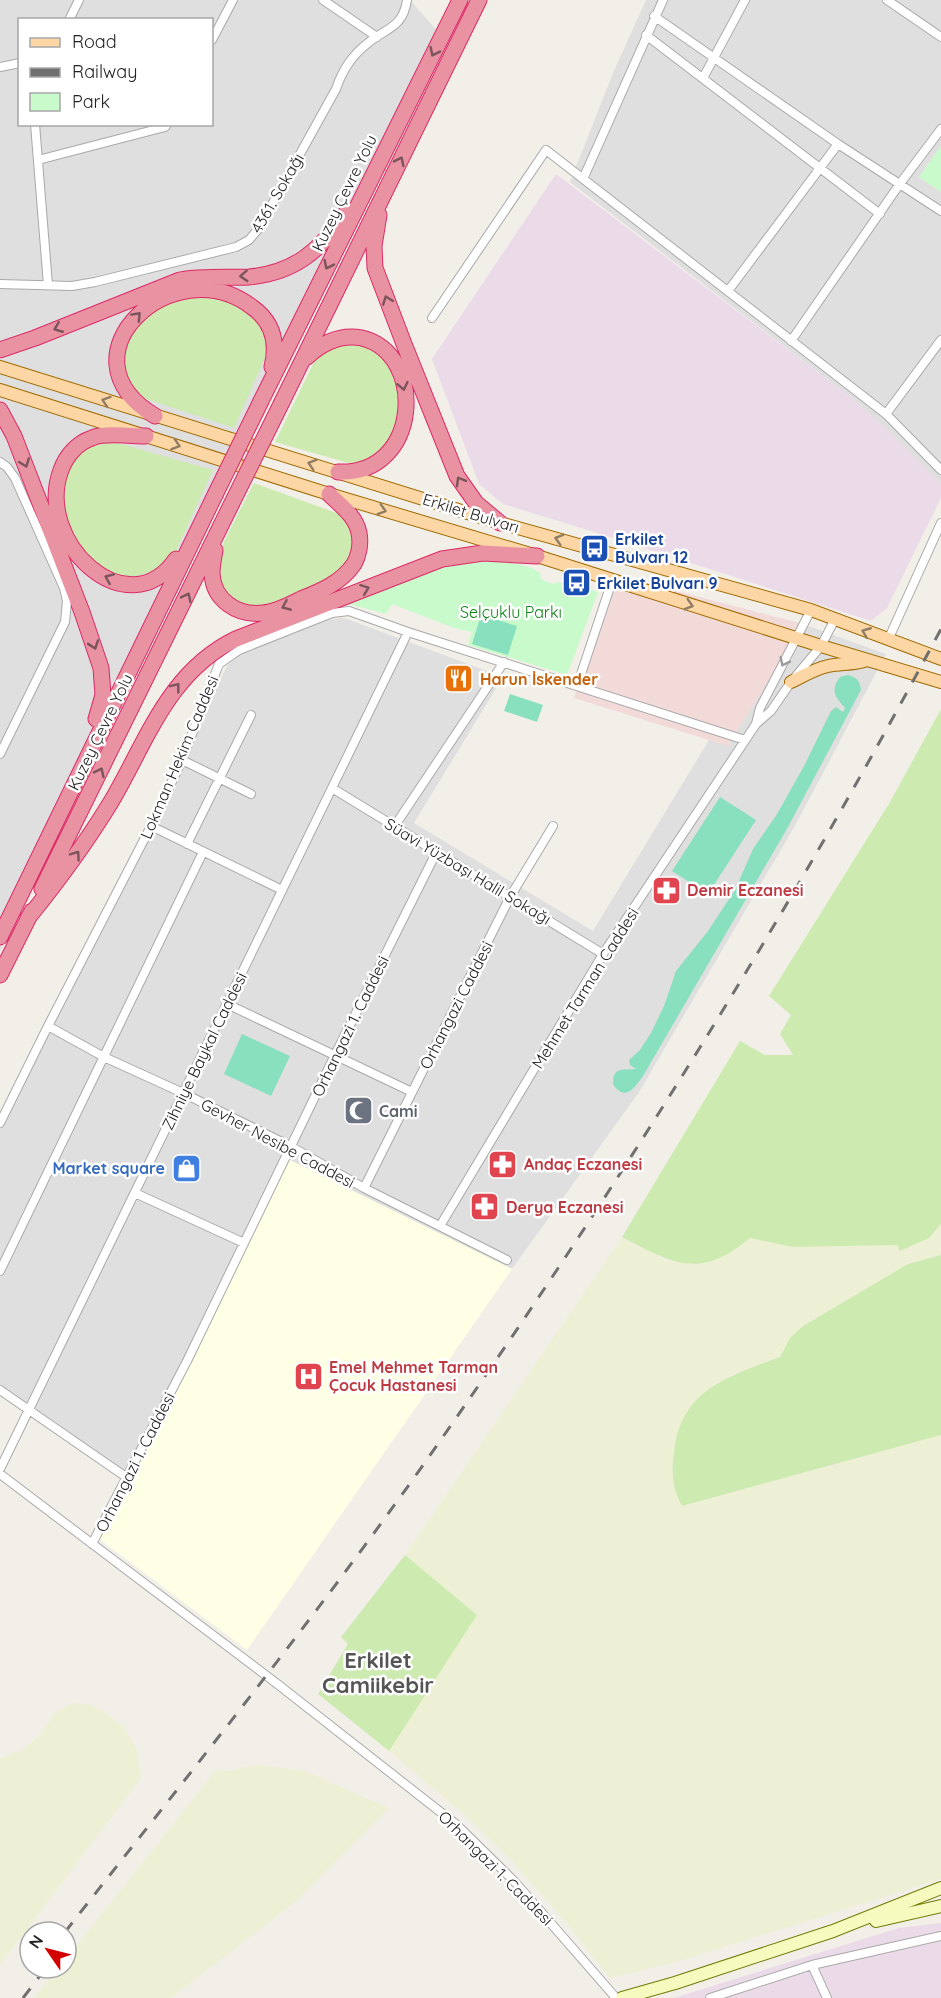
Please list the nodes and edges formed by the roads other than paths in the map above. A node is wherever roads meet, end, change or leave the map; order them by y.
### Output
1 (79, 0) edge
2 (233, 0) edge
3 (323, 0) edge
4 (407, 0) edge
5 (460, 0) edge
6 (479, 0) edge
7 (663, 0) edge
8 (745, 0) edge
9 (887, 0) edge
10 (654, 16) junction
11 (70, 18) edge
12 (646, 35) junction
13 (377, 37) junction
14 (941, 37) edge
15 (213, 38) edge
16 (714, 58) junction
17 (18, 63) edge
18 (0, 67) edge
19 (703, 78) junction
20 (35, 126) edge
21 (160, 126) edge
22 (941, 129) edge
23 (838, 144) junction
24 (38, 160) junction
25 (378, 164) junction
26 (820, 168) junction
27 (583, 179) junction
28 (899, 185) junction
29 (382, 199) junction
30 (941, 212) edge
31 (879, 214) junction
32 (0, 284) edge
33 (48, 285) junction
34 (728, 291) junction
35 (432, 318) dead end
36 (941, 340) edge
37 (791, 341) junction
38 (0, 350) edge
39 (0, 367) edge
40 (298, 369) junction
41 (0, 390) edge
42 (261, 402) junction
43 (0, 410) edge
44 (886, 414) junction
45 (155, 416) junction
46 (147, 436) junction
47 (0, 462) edge
48 (941, 470) edge
49 (338, 472) junction
50 (329, 494) junction
51 (201, 522) junction
52 (500, 523) junction
53 (941, 523) edge
54 (217, 535) junction
55 (537, 556) junction
56 (612, 580) junction
57 (811, 610) junction
58 (835, 619) junction
59 (408, 632) junction
60 (796, 638) junction
61 (888, 640) junction
62 (821, 646) junction
63 (941, 658) edge
64 (867, 660) junction
65 (504, 662) junction
66 (791, 682) junction
67 (941, 682) edge
68 (578, 686) junction
69 (250, 715) dead end
70 (756, 724) junction
71 (746, 740) junction
72 (0, 754) edge
73 (182, 760) junction
74 (219, 778) junction
75 (332, 788) junction
76 (251, 794) dead end
77 (151, 826) junction
78 (553, 826) dead end
79 (394, 827) junction
80 (187, 843) junction
81 (43, 845) junction
82 (437, 851) junction
83 (203, 852) junction
84 (282, 890) junction
85 (510, 897) junction
86 (28, 918) junction
87 (0, 937) edge
88 (603, 954) junction
89 (0, 975) edge
90 (227, 1004) junction
91 (48, 1026) junction
92 (335, 1056) junction
93 (104, 1057) junction
94 (412, 1092) junction
95 (183, 1093) junction
96 (0, 1123) edge
97 (292, 1148) junction
98 (364, 1188) junction
99 (135, 1193) junction
100 (440, 1226) junction
101 (244, 1243) junction
102 (507, 1260) dead end
103 (0, 1271) edge
104 (0, 1390) edge
105 (29, 1410) junction
106 (0, 1469) edge
107 (0, 1474) edge
108 (126, 1477) junction
109 (92, 1544) junction
110 (941, 1888) edge
111 (941, 1906) edge
112 (833, 1931) junction
113 (941, 1936) edge
114 (812, 1965) junction
115 (616, 1998) edge
116 (622, 1998) edge
117 (710, 1998) edge
118 (827, 1998) edge

1 - 11 street
2 - 15 street
3 - 13 street
4 - 13 street, 4361. Sokağı
5 -> 25 highway, Kuzey Çevre Yolu
29 -> 6 highway
7 - 10 street
8 - 16 street
9 - 14 street
10 - 12 street
10 - 16 street
12 - 19 street
12 - 27 street
13 - 33 street, 4361. Sokağı
16 - 19 street
16 - 23 street
17 - 18 street
19 - 26 street
20 - 24 street
21 - 24 street
22 - 28 street
23 - 26 street
23 - 28 street
24 - 33 street
25 -> 38 highway
25 -> 42 highway, Kuzey Çevre Yolu
26 - 31 street
26 - 34 street
27 - 34 street
27 - 35 street
28 - 30 street
28 - 31 street
29 - 40 highway
52 -> 29 highway
31 - 37 street
32 - 33 street, 4361. Sokağı
34 - 37 street
36 - 44 street
37 - 44 street
45 -> 39 main road, Erkilet Bulvarı
40 -> 49 highway
40 - 54 highway, Kuzey Çevre Yolu, bridge
41 - 46 main road, Erkilet Bulvarı
45 -> 42 highway
42 - 51 highway, Kuzey Çevre Yolu, bridge
43 -> 81 highway
44 - 48 street
49 -> 45 main road, Erkilet Bulvarı
46 -> 50 main road, Erkilet Bulvarı
51 -> 46 highway
47 - 72 street
49 - 52 main road, Erkilet Bulvarı
50 -> 54 highway
50 -> 55 main road, Erkilet Bulvarı
51 - 81 highway, Kuzey Çevre Yolu
57 -> 52 main road, Erkilet Bulvarı
53 - 61 street
86 -> 54 highway, Kuzey Çevre Yolu
55 - 56 main road, Erkilet Bulvarı
86 -> 55 highway
56 -> 60 main road, Erkilet Bulvarı
56 - 68 street
57 - 58 main road, Erkilet Bulvarı
57 - 60 street, Mehmet Tarman Caddesi
61 -> 58 main road, Erkilet Bulvarı
58 - 62 street, Mehmet Tarman Caddesi
59 - 65 street, Lokman Hekim Caddesi
59 - 73 street, Lokman Hekim Caddesi
59 - 75 street, Zihniye Baykal Caddesi
60 - 62 main road, Erkilet Bulvarı
60 -> 70 street, Mehmet Tarman Caddesi
61 - 63 main road, Erkilet Bulvarı
62 - 64 main road, Erkilet Bulvarı
62 - 66 street, Mehmet Tarman Caddesi
64 - 66 main road
64 - 67 main road, Erkilet Bulvarı
65 - 68 street, Lokman Hekim Caddesi
65 - 79 street
66 - 70 street, Mehmet Tarman Caddesi
68 - 71 street, Lokman Hekim Caddesi
69 - 74 street
70 - 71 street, Mehmet Tarman Caddesi
71 - 88 street, Mehmet Tarman Caddesi
73 - 74 street
73 - 77 street, Lokman Hekim Caddesi
74 - 76 street
74 - 80 street
75 - 79 street, Süavi Yüzbaşı Halil Sokağı
75 - 84 street, Zihniye Baykal Caddesi
77 - 80 street
77 - 91 street, Lokman Hekim Caddesi
78 - 85 street, Orhangazi Caddesi
79 - 82 street, Süavi Yüzbaşı Halil Sokağı
80 - 83 street
81 - 87 highway, Kuzey Çevre Yolu
82 - 85 street, Süavi Yüzbaşı Halil Sokağı
82 - 92 street, Orhangazi 1. Caddesi
83 - 84 street
83 - 93 street
84 - 90 street, Zihniye Baykal Caddesi
85 - 88 street, Süavi Yüzbaşı Halil Sokağı
85 - 94 street, Orhangazi Caddesi
86 - 89 highway, Kuzey Çevre Yolu
88 - 100 street, Mehmet Tarman Caddesi
90 - 92 street
90 - 95 street, Zihniye Baykal Caddesi
91 - 93 street, Gevher Nesibe Caddesi
91 - 96 street, Lokman Hekim Caddesi
92 - 94 street
92 - 97 street, Orhangazi 1. Caddesi
93 - 95 street, Gevher Nesibe Caddesi
93 - 103 street
94 - 98 street, Orhangazi Caddesi
95 - 97 street, Gevher Nesibe Caddesi
95 - 99 street, Zihniye Baykal Caddesi
97 - 98 street, Gevher Nesibe Caddesi
97 - 101 street, Orhangazi 1. Caddesi
98 - 100 street, Gevher Nesibe Caddesi
99 - 101 street
99 - 105 street, Zihniye Baykal Caddesi
100 - 102 street, Gevher Nesibe Caddesi
101 - 108 street, Orhangazi 1. Caddesi
104 - 105 street
105 - 106 street, Zihniye Baykal Caddesi
105 - 108 street
107 - 109 street
108 - 109 street, Orhangazi 1. Caddesi
109 - 115 street, Orhangazi 1. Caddesi
110 - 112 street
111 - 112 street
112 - 116 street
113 - 114 street
114 - 117 street
114 - 118 street

